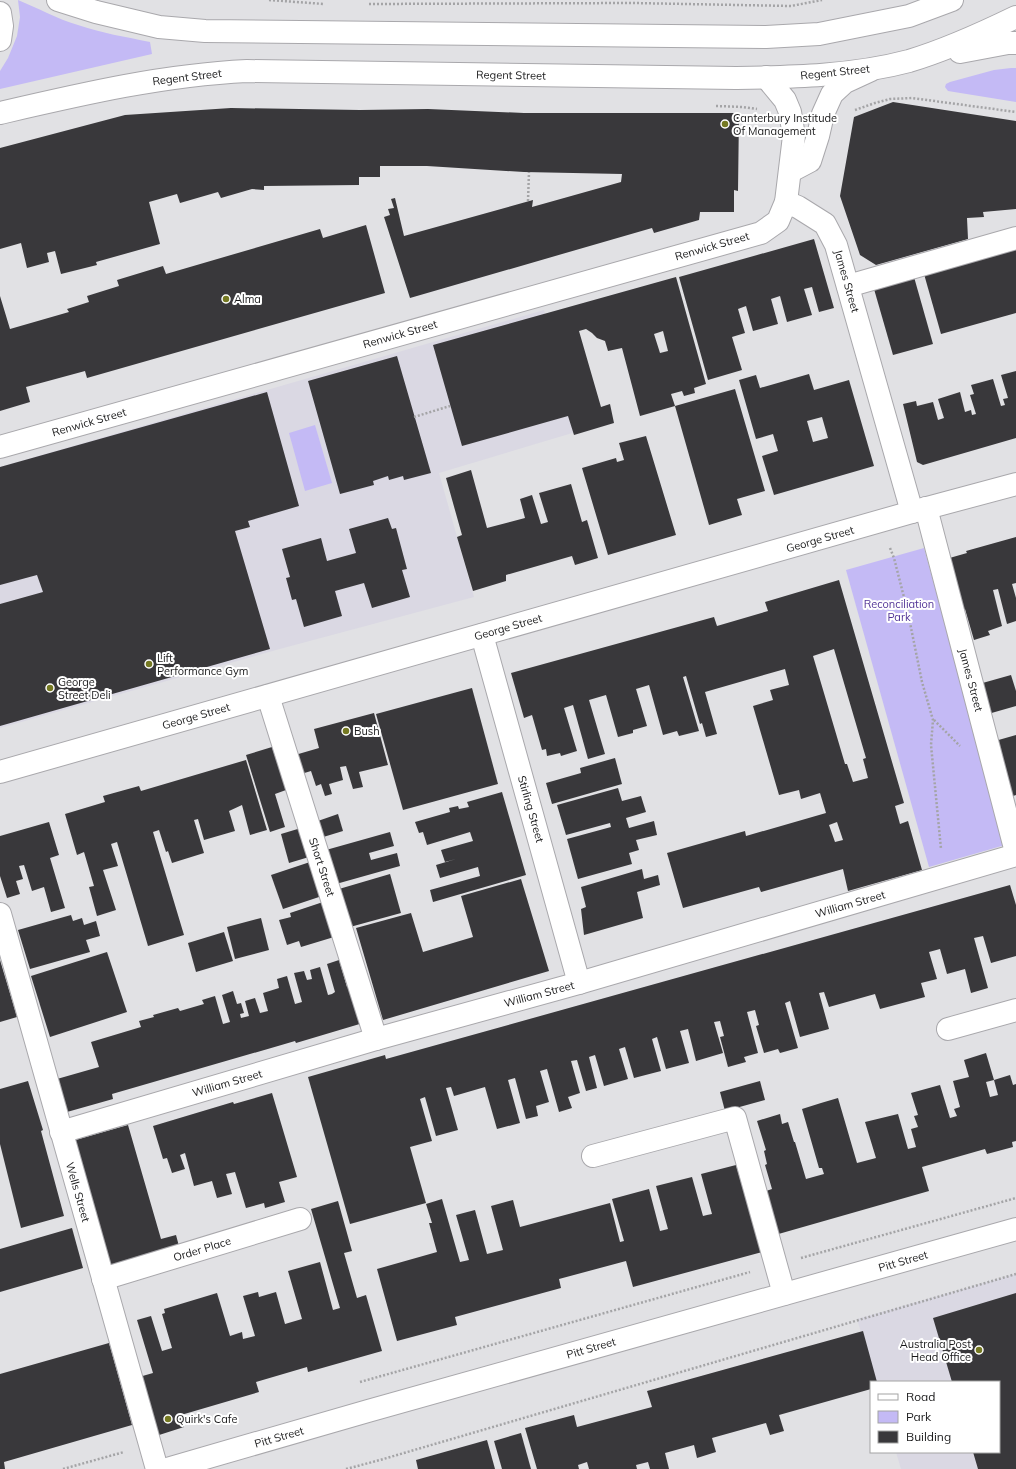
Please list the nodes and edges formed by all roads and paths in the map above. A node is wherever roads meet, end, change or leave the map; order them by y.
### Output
1 (58, 0) edge
2 (268, 0) edge
3 (822, 0) edge
4 (934, 0) edge
5 (952, 0) edge
6 (324, 4) dead end
7 (364, 4) dead end
8 (0, 13) edge
9 (909, 16) junction
10 (1016, 17) edge
11 (0, 40) edge
12 (1016, 43) edge
13 (908, 61) junction
14 (878, 67) junction
15 (766, 77) junction
16 (711, 106) dead end
17 (764, 110) dead end
18 (1016, 112) edge
19 (0, 113) edge
20 (848, 113) dead end
21 (790, 171) junction
22 (529, 172) dead end
23 (528, 201) dead end
24 (786, 202) junction
25 (1016, 238) edge
26 (848, 286) junction
27 (450, 406) dead end
28 (414, 417) dead end
29 (0, 447) edge
30 (1016, 484) edge
31 (919, 510) junction
32 (890, 548) dead end
33 (482, 635) junction
34 (268, 696) junction
35 (0, 772) edge
36 (1016, 853) edge
37 (940, 877) junction
38 (0, 914) edge
39 (579, 983) junction
40 (1016, 1010) edge
41 (948, 1029) dead end
42 (376, 1039) junction
43 (61, 1132) junction
44 (593, 1156) dead end
45 (1016, 1198) edge
46 (300, 1219) dead end
47 (1016, 1229) edge
48 (775, 1265) junction
49 (1016, 1274) edge
50 (103, 1279) junction
51 (784, 1294) junction
52 (360, 1382) dead end
53 (150, 1445) junction
54 (63, 1469) edge
55 (157, 1469) edge
56 (167, 1469) edge
57 (346, 1469) edge

1 - 9 street
2 - 6 path
3 - 7 path
4 - 9 street
5 - 9 street
8 - 11 street
10 - 13 street, Regent Street
12 - 13 street
13 - 14 street, Regent Street
14 - 15 street, Regent Street
14 - 21 street
15 - 19 street, Regent Street
15 - 21 street
16 - 17 path
18 - 20 path
21 - 24 street
22 - 23 path
24 - 26 street, James Street
24 - 29 street, Renwick Street
25 - 26 street
26 - 31 street, James Street
27 - 28 path
30 - 31 street, George Street
31 - 33 street, George Street
31 - 36 street, James Street
32 - 37 path
33 - 34 street, George Street
33 - 39 street, Stirling Street
34 - 35 street, George Street
34 - 42 street, Short Street
36 - 37 street, William Street
37 - 39 street, William Street
38 - 43 street, Wells Street
39 - 42 street, William Street
40 - 41 street
42 - 43 street, William Street
43 - 50 street, Wells Street
44 - 48 street
45 - 48 path
46 - 50 street, Order Place
47 - 51 street, Pitt Street
48 - 51 street
48 - 52 path
49 - 57 path
50 - 53 street, Wells Street
51 - 56 street, Pitt Street
53 - 54 path
53 - 55 street, Wells Street

